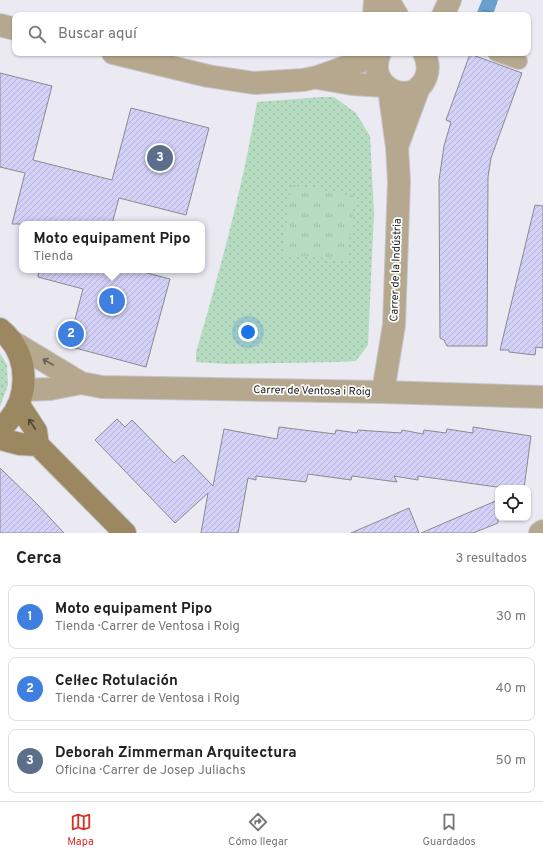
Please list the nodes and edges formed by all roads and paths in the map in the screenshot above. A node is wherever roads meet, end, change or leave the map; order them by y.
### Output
1 (375, 0) edge
2 (388, 0) edge
3 (450, 0) edge
4 (374, 12) edge
5 (395, 12) edge
6 (444, 12) edge
7 (0, 26) edge
8 (12, 28) edge
9 (126, 56) edge
10 (374, 56) edge
11 (379, 56) edge
12 (426, 56) edge
13 (505, 56) edge
14 (520, 61) dead end
15 (317, 77) junction
16 (387, 87) junction
17 (419, 87) junction
18 (397, 147) junction
19 (6, 336) edge
20 (81, 382) junction
21 (383, 392) junction
22 (543, 397) edge
23 (21, 398) junction
24 (0, 429) edge
25 (0, 439) edge
26 (38, 445) junction
27 (543, 531) edge
28 (125, 533) edge
29 (540, 533) edge

1 - 4 street
2 - 5 street
3 - 6 street
7 - 8 street
9 - 15 street
10 - 15 street
11 - 16 street, Carrer de la Indústria
12 - 17 street, Carrer de la Indústria
13 - 14 lane
15 - 16 street
16 - 17 street
16 - 18 street, Carrer de la Indústria
17 - 18 street, Carrer de la Indústria
18 - 21 street, Carrer de la Indústria
20 -> 19 street, Carrer de Ventosa i Roig
19 - 23 street
20 - 21 street, Carrer de Ventosa i Roig
20 - 23 street, Carrer de Ventosa i Roig
21 - 22 street, Carrer de Ventosa i Roig
23 - 24 street
26 -> 23 street
25 - 26 street
26 - 28 street
27 - 29 street

